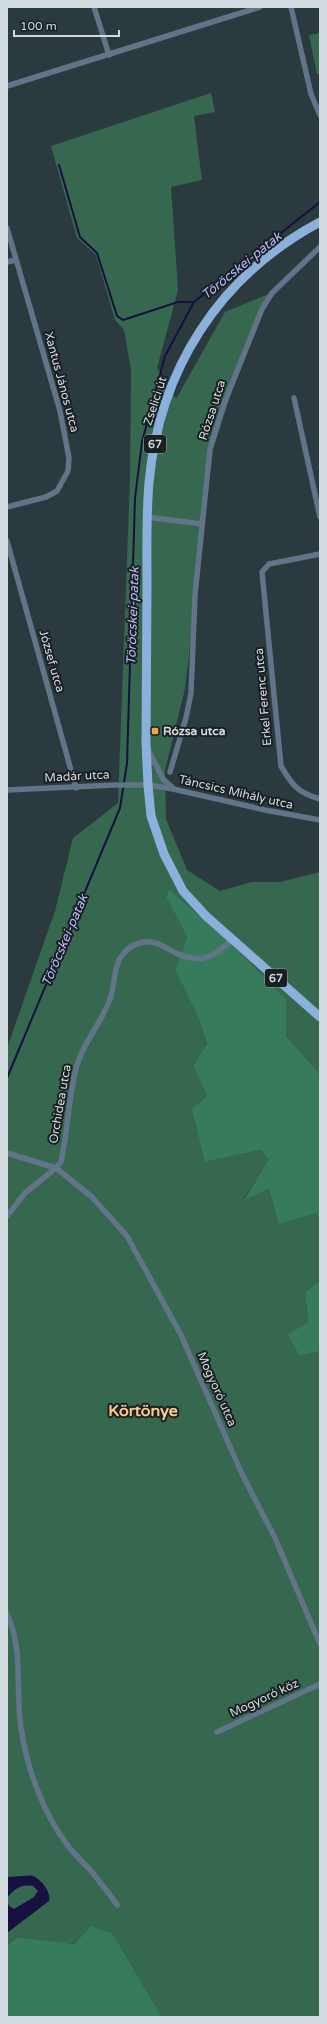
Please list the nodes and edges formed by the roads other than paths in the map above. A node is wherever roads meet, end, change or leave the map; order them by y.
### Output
1 (94, 7) edge
2 (236, 7) edge
3 (260, 7) edge
4 (291, 7) edge
5 (239, 14) junction
6 (109, 54) junction
7 (7, 86) edge
8 (320, 115) edge
9 (320, 222) edge
10 (7, 228) edge
11 (320, 247) edge
12 (16, 260) junction
13 (7, 262) edge
14 (294, 398) dead end
15 (7, 507) edge
16 (147, 517) junction
17 (320, 517) edge
18 (202, 524) junction
19 (7, 541) edge
20 (320, 554) edge
21 (146, 743) junction
22 (170, 772) dead end
23 (148, 785) junction
24 (76, 788) junction
25 (173, 789) junction
26 (7, 790) edge
27 (320, 799) edge
28 (320, 820) edge
29 (232, 940) junction
30 (320, 1017) edge
31 (7, 1153) edge
32 (56, 1168) junction
33 (7, 1216) edge
34 (7, 1614) edge
35 (320, 1644) edge
36 (320, 1684) edge
37 (217, 1732) dead end
38 (117, 1905) dead end

1 - 6 street
2 - 5 street
3 - 5 street
4 - 8 street
5 - 6 street
6 - 7 street
9 - 16 main road, Zselici út / 67
10 - 12 street, Xantus János utca
11 - 18 street, Rózsa utca
12 - 13 street
12 - 15 street, Xantus János utca
14 - 17 street
16 - 18 street
16 - 21 main road, Zselici út / 67
18 - 22 street, Rózsa utca
19 - 24 street, József utca
20 - 27 street, Erkel Ferenc utca
21 - 23 main road, 67
21 - 25 street
23 - 24 street, Madár utca
23 - 25 street, Táncsics Mihály utca
23 - 29 main road, 67
24 - 26 street, Madár utca
25 - 28 street, Táncsics Mihály utca
29 - 30 main road, 67
29 - 32 street, Orchidea utca
31 - 32 street
32 - 33 street
32 - 35 street, Mogyoró utca
34 - 38 street
36 - 37 street, Mogyoró köz

